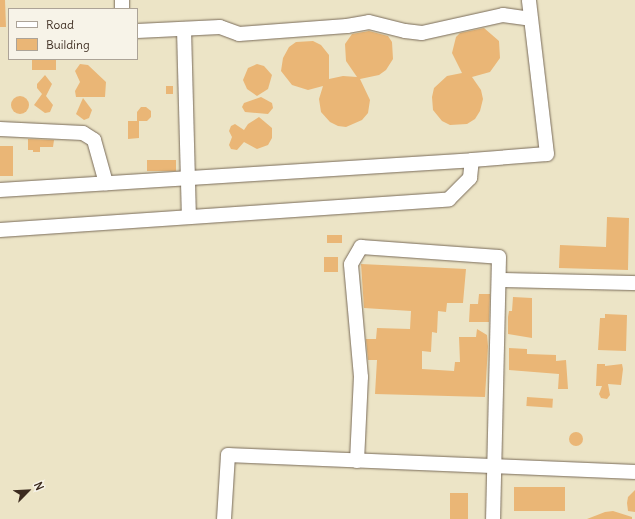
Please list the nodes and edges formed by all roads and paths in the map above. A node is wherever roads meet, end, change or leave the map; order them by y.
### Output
1 (529, 0) edge
2 (531, 19) junction
3 (184, 29) junction
4 (138, 31) edge
5 (0, 129) edge
6 (472, 160) junction
7 (188, 178) junction
8 (106, 183) junction
9 (0, 190) edge
10 (189, 217) junction
11 (0, 230) edge
12 (499, 280) junction
13 (635, 283) edge
14 (357, 461) junction
15 (495, 466) junction
16 (635, 472) edge
17 (224, 519) edge
18 (493, 519) edge

1 - 2 lane
2 - 3 lane
2 - 6 lane
3 - 4 lane
3 - 7 lane
5 - 8 lane
6 - 7 lane
6 - 10 lane
7 - 8 lane
7 - 10 lane
8 - 9 lane
10 - 11 lane
12 - 13 lane
12 - 14 lane
12 - 15 lane
14 - 15 lane
14 - 17 lane
15 - 16 lane
15 - 18 lane

